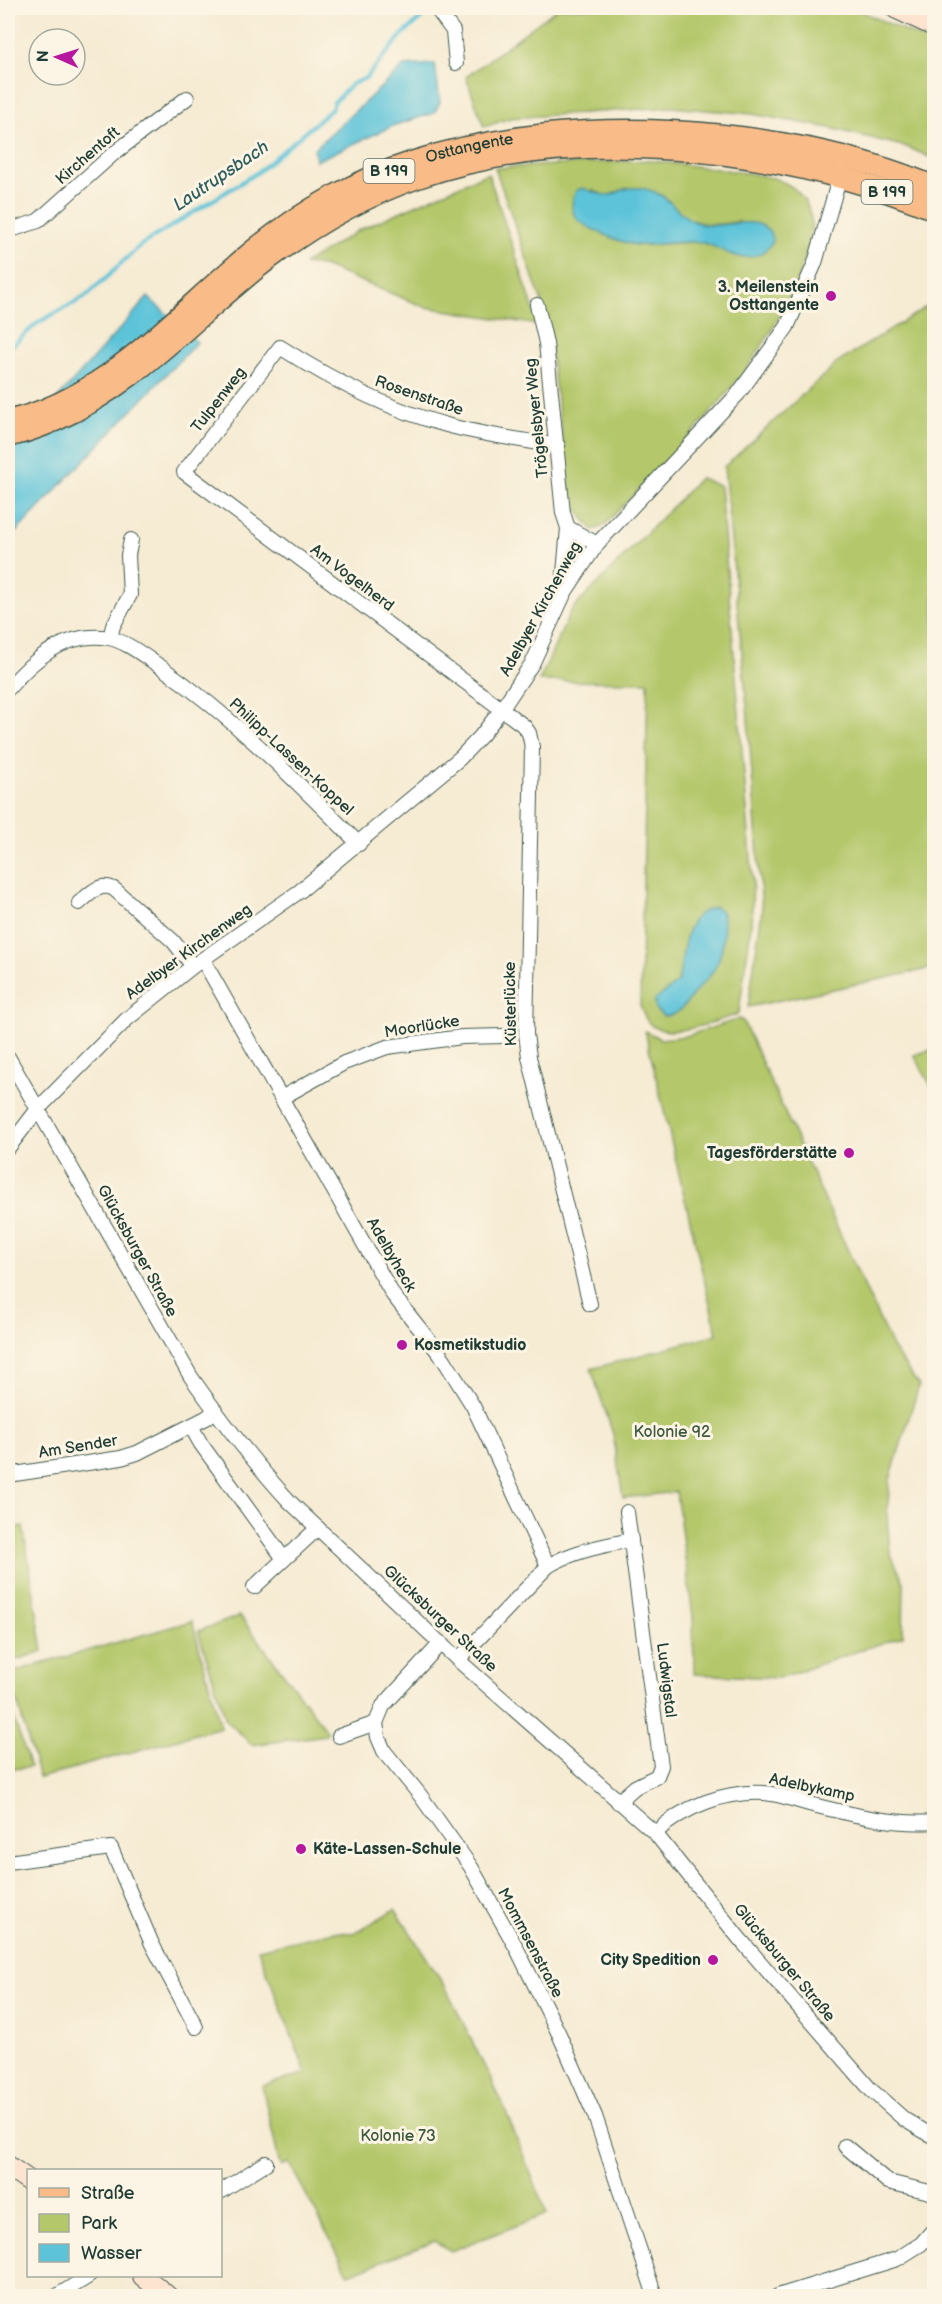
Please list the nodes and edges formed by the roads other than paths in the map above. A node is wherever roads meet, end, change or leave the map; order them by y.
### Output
1 (895, 8) edge
2 (439, 11) edge
3 (934, 26) edge
4 (456, 63) dead end
5 (187, 98) dead end
6 (845, 156) junction
7 (839, 177) junction
8 (934, 187) edge
9 (934, 209) edge
10 (8, 226) edge
11 (207, 302) junction
12 (537, 304) dead end
13 (280, 347) joint
14 (8, 421) edge
15 (8, 436) edge
16 (558, 446) junction
17 (184, 472) joint
18 (568, 528) junction
19 (131, 540) dead end
20 (597, 543) junction
21 (566, 592) junction
22 (110, 638) junction
23 (8, 689) edge
24 (501, 710) junction
25 (359, 844) junction
26 (79, 903) dead end
27 (198, 963) junction
28 (504, 1036) dead end
29 (8, 1057) edge
30 (283, 1097) junction
31 (38, 1109) junction
32 (8, 1148) edge
33 (590, 1304) dead end
34 (215, 1411) junction
35 (191, 1426) junction
36 (8, 1475) edge
37 (627, 1512) dead end
38 (318, 1528) junction
39 (631, 1540) junction
40 (284, 1559) junction
41 (548, 1566) junction
42 (254, 1587) dead end
43 (441, 1643) junction
44 (458, 1660) junction
45 (376, 1723) junction
46 (339, 1736) dead end
47 (618, 1802) junction
48 (934, 1821) edge
49 (656, 1833) junction
50 (8, 1862) edge
51 (196, 2027) dead end
52 (934, 2138) edge
53 (845, 2146) dead end
54 (266, 2163) dead end
55 (8, 2166) edge
56 (27, 2179) edge
57 (222, 2191) edge
58 (934, 2193) edge
59 (934, 2229) edge
60 (88, 2277) edge
61 (144, 2277) edge
62 (808, 2292) edge
63 (62, 2295) edge
64 (167, 2296) edge
65 (655, 2296) edge
66 (778, 2296) edge

1 - 3 main road
2 - 4 street
5 - 10 street, Kirchentoft
6 - 7 street, Adelbyer Kirchenweg
6 - 8 main road, Osttangente / B 199
6 - 11 main road, Osttangente / B 199
7 - 9 main road, Osttangente / B 199
7 - 11 main road, Osttangente / B 199
7 - 20 street, Adelbyer Kirchenweg
11 - 14 main road, Osttangente / B 199
11 - 15 main road, Osttangente / B 199
12 - 16 street, Trögelsbyer Weg
13 - 16 street, Rosenstraße
13 - 17 street, Tulpenweg
16 - 18 street, Trögelsbyer Weg
17 - 24 street, Am Vogelherd
18 - 20 street
18 - 21 street, Trögelsbyer Weg
19 - 22 street
20 - 21 street, Adelbyer Kirchenweg
21 - 24 street, Adelbyer Kirchenweg
22 - 23 street, Philipp-Lassen-Koppel
22 - 25 street, Philipp-Lassen-Koppel
24 - 25 street, Adelbyer Kirchenweg
24 - 33 street, Küsterlücke
25 - 27 street, Adelbyer Kirchenweg
26 - 27 street, Adelbyheck
27 - 30 street, Adelbyheck
27 - 31 street, Adelbyer Kirchenweg
28 - 30 street, Moorlücke
29 - 31 street, Glücksburger Straße
30 - 41 street, Adelbyheck
31 - 32 street, Adelbyer Kirchenweg
31 - 34 street, Glücksburger Straße
34 - 35 street, Am Sender
34 - 38 street, Glücksburger Straße
35 - 36 street, Am Sender
35 - 40 street
37 - 39 street, Ludwigstal
38 - 40 street
38 - 43 street, Glücksburger Straße
39 - 41 street
39 - 47 street, Ludwigstal
40 - 42 street
41 - 44 street
43 - 44 street, Glücksburger Straße
43 - 45 street
44 - 47 street, Glücksburger Straße
45 - 46 street
45 - 65 street, Mommsenstraße
47 - 49 street, Glücksburger Straße
48 - 49 street, Adelbykamp
49 - 52 street, Glücksburger Straße
50 - 51 street
53 - 58 street
54 - 57 street
55 - 56 main road
59 - 62 street
60 - 63 street
61 - 64 main road
62 - 66 street

